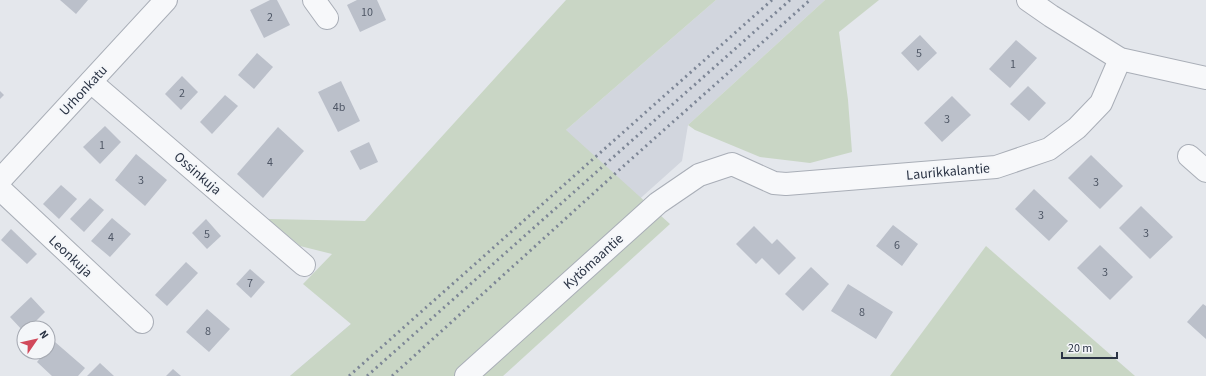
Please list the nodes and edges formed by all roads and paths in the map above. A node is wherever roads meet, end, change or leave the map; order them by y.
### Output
1 (166, 0) edge
2 (314, 0) edge
3 (1028, 0) edge
4 (327, 18) dead end
5 (1120, 59) junction
6 (1206, 78) edge
7 (91, 82) junction
8 (1189, 156) dead end
9 (732, 164) joint
10 (1206, 171) edge
11 (0, 180) edge
12 (0, 189) edge
13 (304, 265) dead end
14 (142, 322) dead end
15 (466, 376) edge

1 - 7 street, Urhonkatu
2 - 4 street
3 - 5 street
5 - 6 street
5 - 9 street, Laurikkalantie
7 - 11 street, Urhonkatu
7 - 13 street, Ossinkuja
8 - 10 street
9 - 15 street, Kytömaantie
12 - 14 street, Leonkuja

